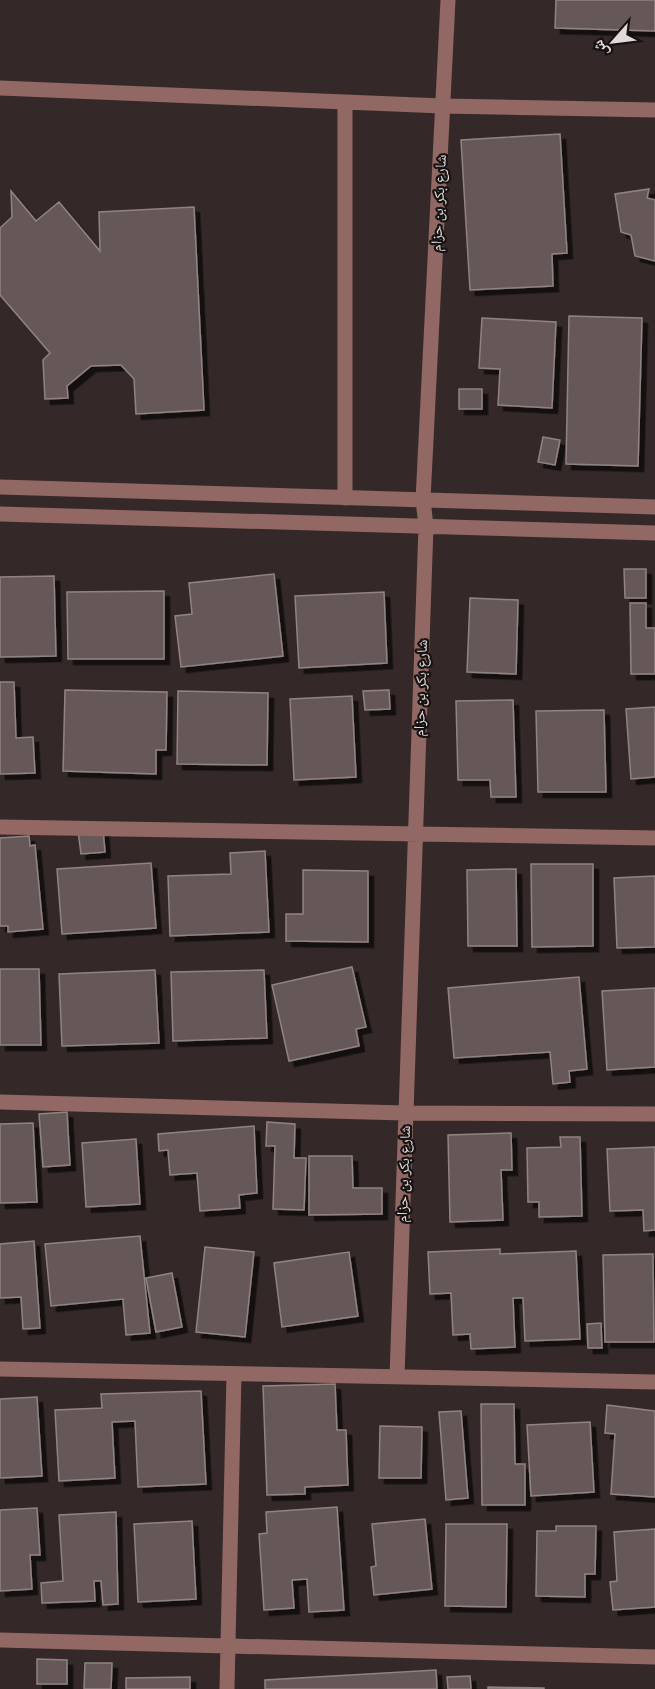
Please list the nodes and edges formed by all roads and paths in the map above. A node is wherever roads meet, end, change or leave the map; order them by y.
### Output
1 (448, 0) edge
2 (0, 88) edge
3 (345, 102) junction
4 (442, 106) junction
5 (655, 110) edge
6 (0, 487) edge
7 (345, 498) junction
8 (423, 500) junction
9 (655, 507) edge
10 (0, 514) edge
11 (426, 526) junction
12 (655, 532) edge
13 (0, 827) edge
14 (414, 834) junction
15 (655, 838) edge
16 (0, 1102) edge
17 (405, 1113) junction
18 (655, 1114) edge
19 (0, 1369) edge
20 (234, 1374) junction
21 (397, 1377) junction
22 (655, 1382) edge
23 (0, 1640) edge
24 (228, 1646) junction
25 (655, 1657) edge
26 (227, 1689) edge

1 - 4 street, شارع بكر بن حزام
2 - 3 street
3 - 4 street
3 - 7 street
4 - 5 street
4 - 8 street, شارع بكر بن حزام
6 - 7 street
7 - 8 street
8 - 9 street
8 - 11 street, شارع بكر بن حزام
10 - 11 street
11 - 12 street
11 - 14 street, شارع بكر بن حزام
13 - 14 street
14 - 15 street
14 - 17 street, شارع بكر بن حزام
16 - 17 street
17 - 18 street
17 - 21 street, شارع بكر بن حزام
19 - 20 street
20 - 21 street
20 - 24 street
21 - 22 street
23 - 24 street
24 - 25 street
24 - 26 street

